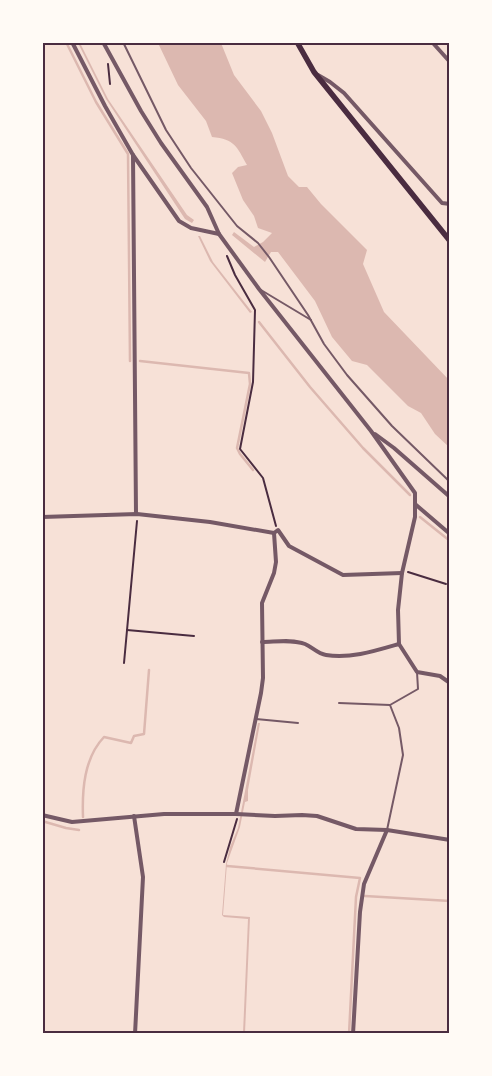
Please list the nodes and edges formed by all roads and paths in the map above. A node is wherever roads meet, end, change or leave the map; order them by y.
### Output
1 (72, 42) edge
2 (103, 42) edge
3 (123, 42) edge
4 (297, 42) edge
5 (432, 42) edge
6 (107, 51) junction
7 (450, 62) edge
8 (314, 72) junction
9 (110, 84) dead end
10 (133, 154) junction
11 (450, 204) edge
12 (218, 234) junction
13 (224, 241) junction
14 (450, 241) edge
15 (259, 289) junction
16 (311, 320) junction
17 (371, 431) junction
18 (450, 482) edge
19 (450, 497) edge
20 (415, 504) junction
21 (137, 514) junction
22 (42, 517) edge
23 (276, 531) junction
24 (450, 534) edge
25 (402, 572) junction
26 (446, 584) dead end
27 (127, 630) junction
28 (194, 636) dead end
29 (262, 642) junction
30 (399, 644) junction
31 (124, 663) dead end
32 (417, 672) junction
33 (450, 683) edge
34 (339, 703) dead end
35 (390, 705) junction
36 (255, 719) junction
37 (298, 723) dead end
38 (237, 814) junction
39 (42, 815) edge
40 (134, 816) junction
41 (387, 830) junction
42 (450, 840) edge
43 (224, 862) dead end
44 (135, 1034) edge
45 (353, 1034) edge

1 - 10 street
2 - 6 street
3 - 16 lane
4 - 8 main road
5 - 7 street
6 - 9 path
6 - 12 street
8 - 11 street
8 - 14 main road
10 - 12 street
10 - 21 street
12 - 13 street
13 - 15 street
13 - 23 path
15 - 16 lane
15 - 17 street
16 - 18 lane
17 - 19 street
17 - 20 street
20 - 24 street
20 - 25 street
21 - 22 street
21 - 23 street
21 - 27 path
23 - 25 street
23 - 29 street
25 - 26 path
25 - 30 street
27 - 28 path
27 - 31 path
29 - 30 street
29 - 36 street
30 - 32 street
32 - 33 street
32 - 35 lane
34 - 35 lane
35 - 41 lane
36 - 37 lane
36 - 38 street
38 - 40 street
38 - 41 street
38 - 43 path
39 - 40 street
40 - 44 street
41 - 42 street
41 - 45 street

